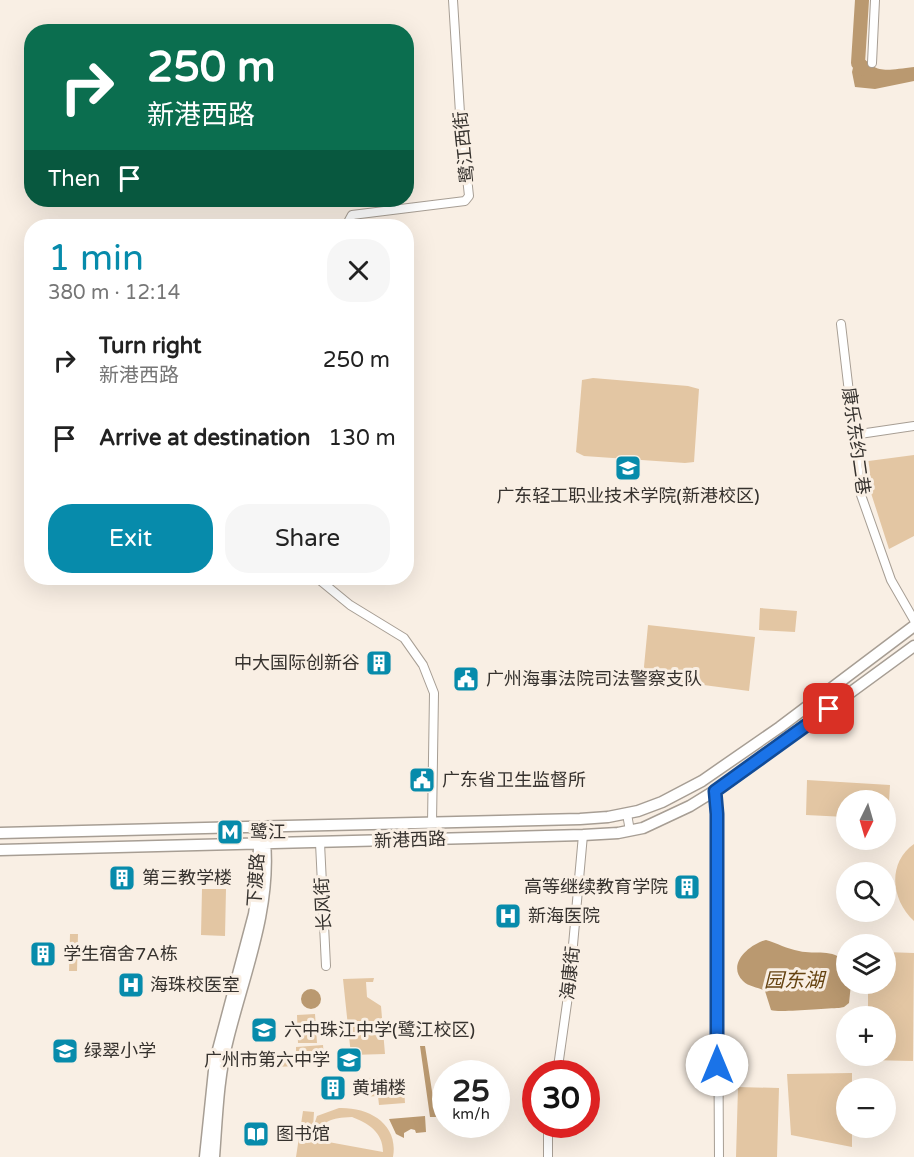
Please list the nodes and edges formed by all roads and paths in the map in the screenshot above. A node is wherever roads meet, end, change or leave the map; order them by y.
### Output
1 (453, 0) edge
2 (875, 0) edge
3 (872, 63) dead end
4 (350, 219) edge
5 (841, 324) dead end
6 (914, 426) edge
7 (853, 435) junction
8 (326, 585) edge
9 (914, 620) edge
10 (914, 626) edge
11 (914, 646) edge
12 (783, 724) junction
13 (792, 736) junction
14 (715, 791) junction
15 (627, 814) junction
16 (432, 823) junction
17 (281, 826) junction
18 (220, 827) junction
19 (262, 827) junction
20 (630, 831) junction
21 (0, 833) edge
22 (584, 835) junction
23 (282, 843) junction
24 (320, 843) junction
25 (221, 844) junction
26 (262, 844) junction
27 (0, 850) edge
28 (326, 966) dead end
29 (559, 1060) edge
30 (215, 1092) junction
31 (548, 1138) edge
32 (205, 1157) edge
33 (214, 1157) edge
34 (548, 1157) edge
35 (719, 1157) edge

1 - 4 street, 鹭江西街
2 - 3 street
5 - 7 street, 康乐东约二巷
6 - 7 street
7 - 9 street, 康乐东约二巷
8 - 16 street
10 - 12 main road, 新港西路
11 - 13 main road, 新港西路
12 - 13 street
12 - 15 main road, 新港西路
13 - 14 main road, 新港西路
14 - 20 main road, 新港西路
14 - 35 street
15 - 16 main road, 新港西路
15 - 20 street
16 - 17 main road, 新港西路
17 - 19 main road, 新港西路
17 - 23 street
18 - 19 main road, 新港西路
18 - 21 main road, 新港西路
18 - 25 main road
19 - 26 main road, 下渡路
20 - 22 main road, 新港西路
22 - 24 main road, 新港西路
22 - 29 street, 海康街
23 - 24 main road, 新港西路
23 - 26 main road, 新港西路
24 - 28 street, 长风街
25 - 26 main road, 新港西路
25 - 27 main road, 新港西路
26 - 30 main road, 下渡路
30 - 32 main road
30 - 33 main road
31 - 34 street

